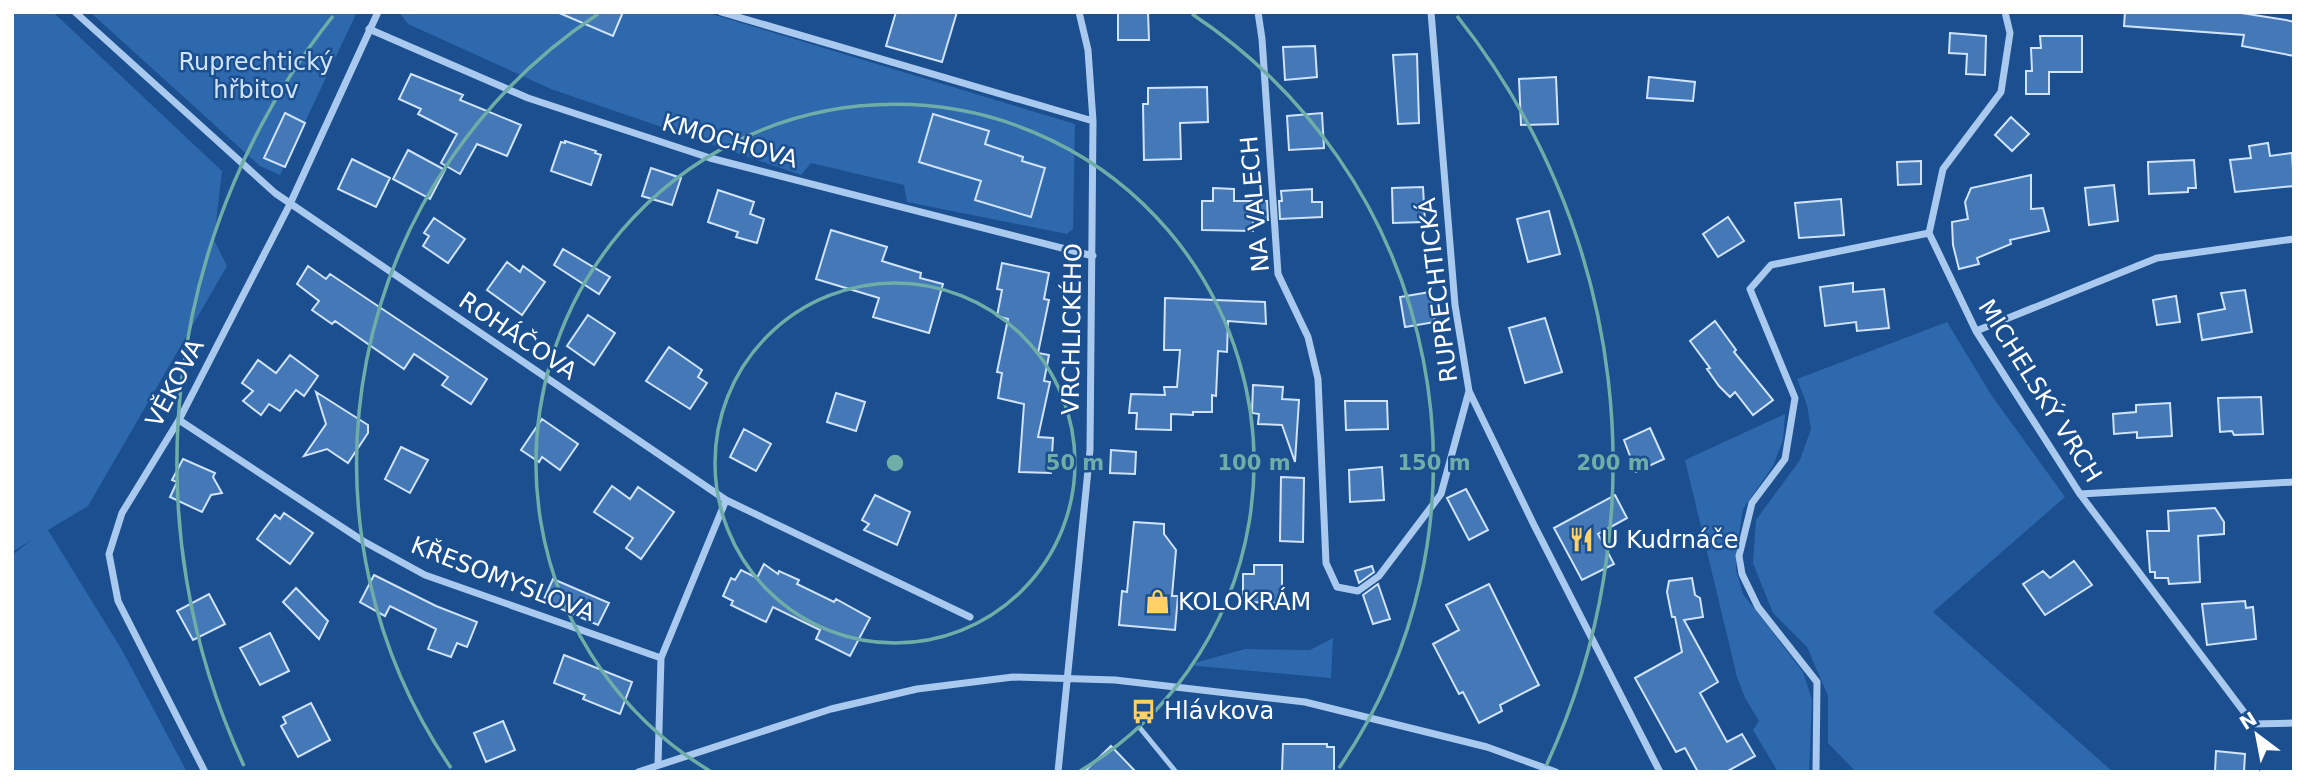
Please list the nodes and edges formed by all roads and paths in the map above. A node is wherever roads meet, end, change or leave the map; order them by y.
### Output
1 (75, 12) edge
2 (378, 12) edge
3 (721, 12) edge
4 (1079, 12) edge
5 (1258, 12) edge
6 (1431, 12) edge
7 (2005, 12) edge
8 (369, 29) junction
9 (1093, 121) junction
10 (290, 204) junction
11 (1930, 233) junction
12 (2294, 239) edge
13 (1093, 256) junction
14 (1976, 331) junction
15 (1469, 391) junction
16 (179, 420) junction
17 (2294, 482) edge
18 (2080, 494) junction
19 (726, 499) junction
20 (970, 617) dead end
21 (661, 658) junction
22 (1067, 680) junction
23 (2294, 723) edge
24 (1140, 728) dead end
25 (658, 764) junction
26 (205, 772) edge
27 (638, 772) edge
28 (1058, 772) edge
29 (1176, 772) edge
30 (1556, 772) edge
31 (1660, 772) edge
32 (1816, 772) edge

1 - 10 street, ROHÁČOVA
2 - 8 street, VĚKOVA
3 - 9 street
4 - 9 street, VRCHLICKÉHO
5 - 15 street, NA VALECH
6 - 15 street, RUPRECHTICKÁ
7 - 11 street
8 - 10 street, VĚKOVA
8 - 13 street, KMOCHOVA
9 - 13 street, VRCHLICKÉHO
10 - 16 street, VĚKOVA
10 - 19 street, ROHÁČOVA
11 - 14 street, MICHELSKÝ VRCH
11 - 32 street
12 - 14 street
13 - 22 street, VRCHLICKÉHO
14 - 18 street, MICHELSKÝ VRCH
15 - 31 street, RUPRECHTICKÁ
16 - 21 street, KŘESOMYSLOVA
16 - 26 street, VĚKOVA
17 - 18 street
18 - 23 street, MICHELSKÝ VRCH
19 - 20 street, ROHÁČOVA
19 - 21 street
21 - 25 street
22 - 25 street
22 - 28 street, VRCHLICKÉHO
22 - 30 street
24 - 29 lane
25 - 27 street

